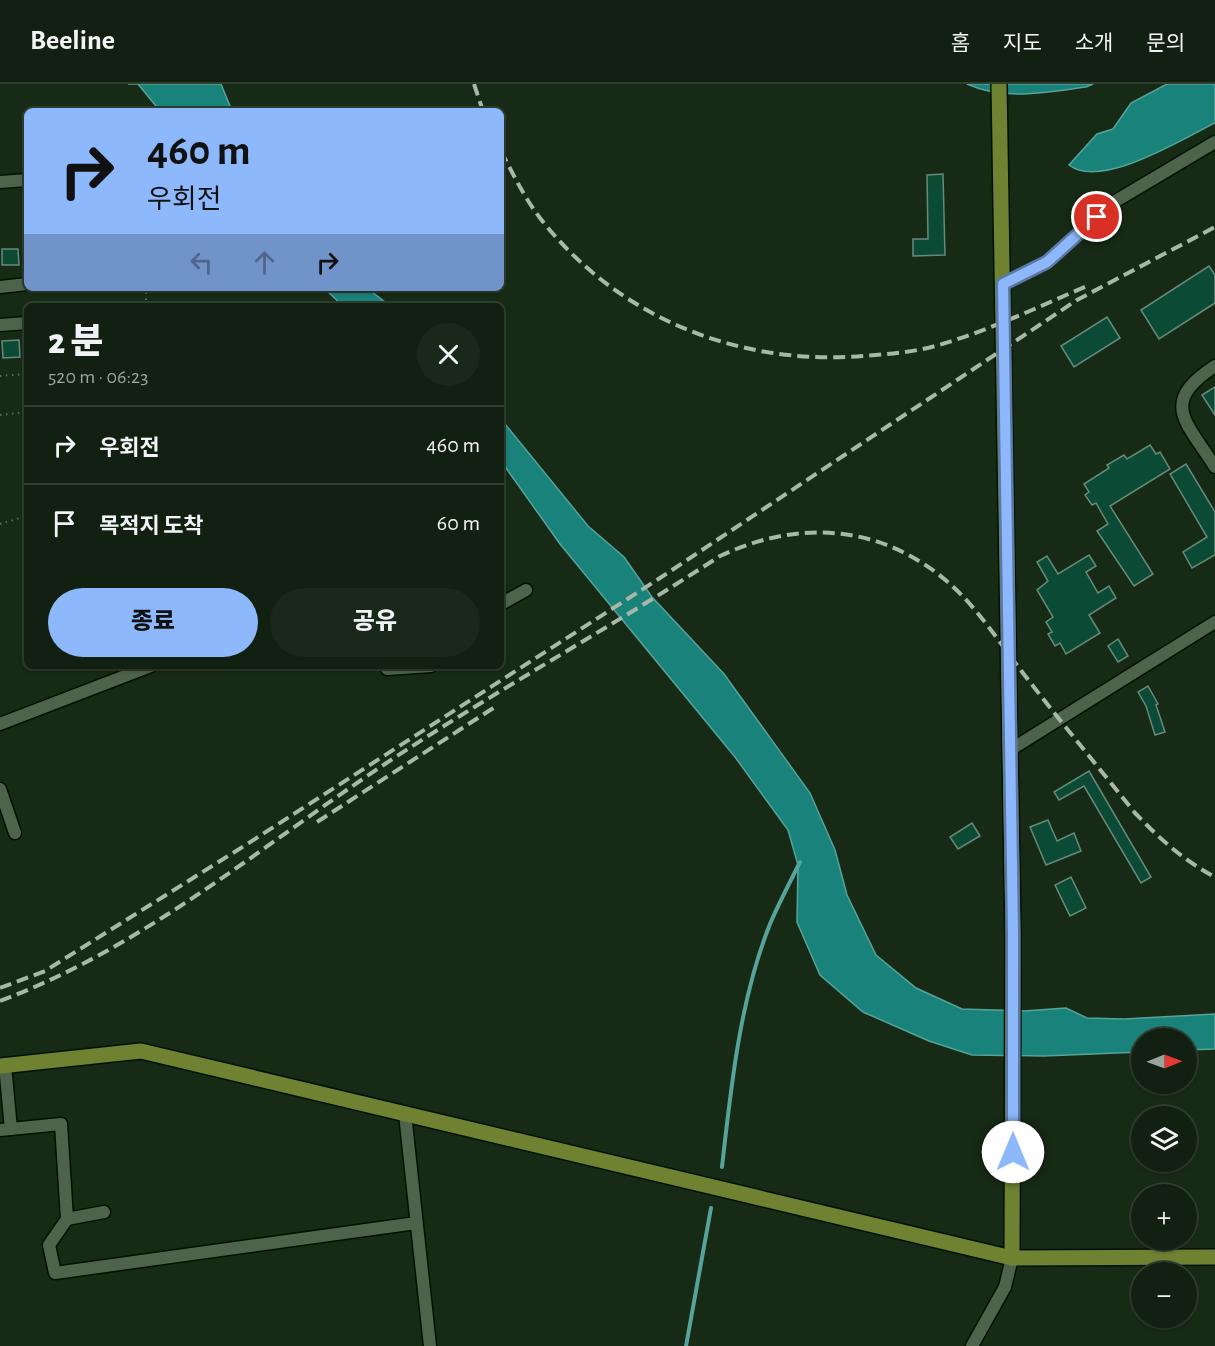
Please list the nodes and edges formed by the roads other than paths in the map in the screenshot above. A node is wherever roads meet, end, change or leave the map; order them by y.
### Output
1 (999, 84) edge
2 (1215, 142) edge
3 (24, 180) edge
4 (0, 182) edge
5 (24, 284) edge
6 (1003, 284) junction
7 (0, 286) edge
8 (24, 323) edge
9 (0, 325) edge
10 (1215, 366) edge
11 (1215, 467) edge
12 (526, 590) dead end
13 (504, 602) edge
14 (1215, 622) edge
15 (143, 669) edge
16 (0, 724) edge
17 (1010, 750) junction
18 (0, 789) edge
19 (15, 833) dead end
20 (3, 1065) edge
21 (405, 1114) junction
22 (6, 1129) edge
23 (104, 1212) dead end
24 (67, 1218) junction
25 (416, 1223) junction
26 (1215, 1257) edge
27 (1012, 1258) junction
28 (430, 1346) edge
29 (972, 1346) edge

1 - 6 main road
2 - 6 street
3 - 4 street
5 - 7 street
6 - 17 main road
8 - 9 street
10 - 11 street
12 - 13 street
14 - 17 street
15 - 16 street
17 - 27 main road
18 - 19 street
20 - 21 main road
20 - 22 street
21 - 25 street
21 - 27 main road
22 - 24 street
23 - 24 street
24 - 25 street
25 - 28 street
26 - 27 main road
27 - 29 street

